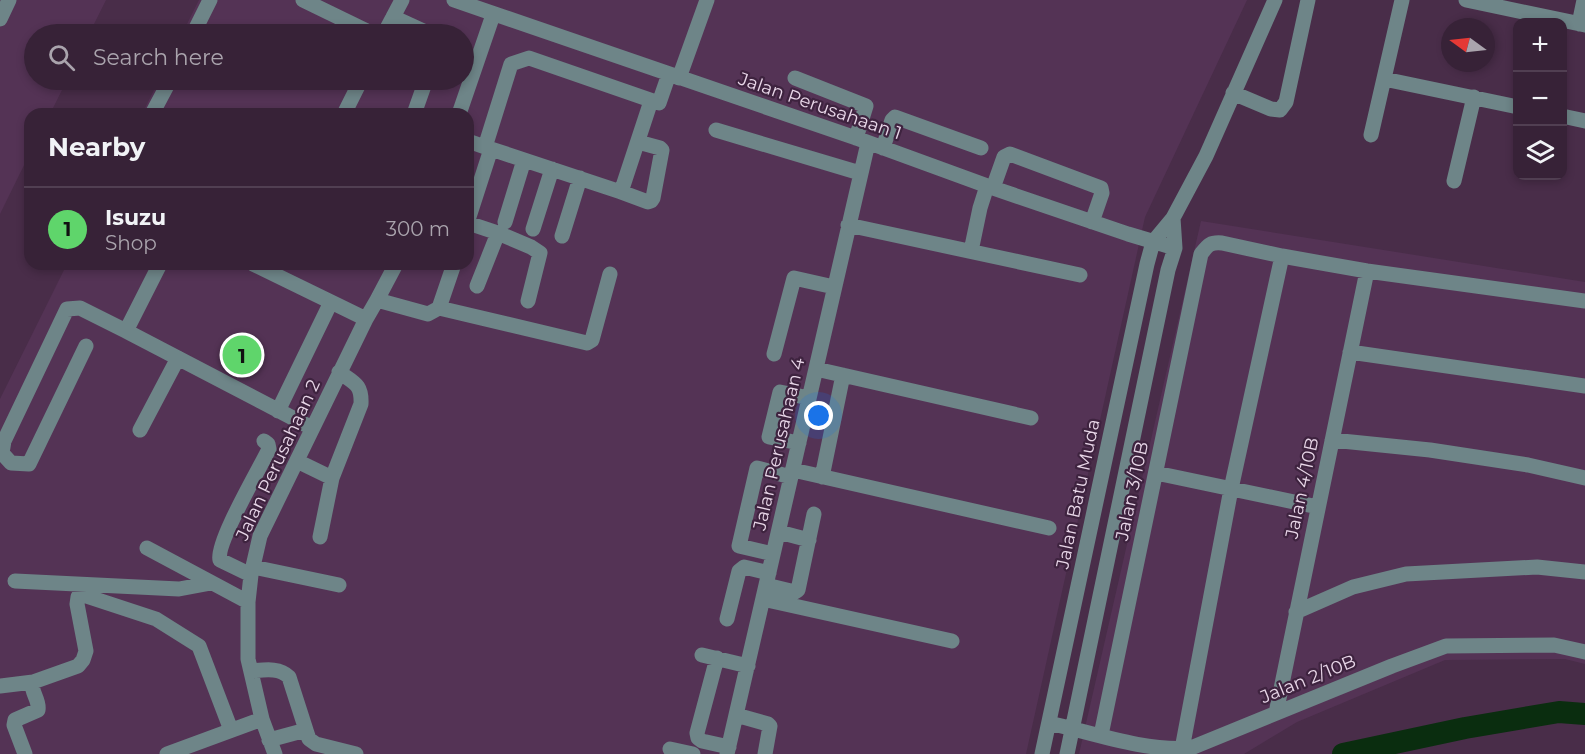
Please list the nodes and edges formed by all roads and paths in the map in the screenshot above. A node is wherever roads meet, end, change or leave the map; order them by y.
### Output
1 (9, 0) edge
2 (210, 0) edge
3 (303, 0) edge
4 (402, 0) edge
5 (454, 0) edge
6 (707, 0) edge
7 (1275, 0) edge
8 (1308, 0) edge
9 (1402, 0) edge
10 (1466, 0) edge
11 (1584, 0) edge
12 (1491, 3) edge
13 (493, 15) junction
14 (393, 16) junction
15 (0, 20) edge
16 (198, 24) edge
17 (352, 24) edge
18 (389, 24) edge
19 (409, 24) edge
20 (1582, 25) edge
21 (474, 70) edge
22 (674, 76) junction
23 (795, 78) dead end
24 (1384, 78) junction
25 (165, 90) edge
26 (356, 90) edge
27 (422, 90) edge
28 (467, 90) edge
29 (1233, 93) junction
30 (1474, 97) junction
31 (651, 101) junction
32 (1513, 105) edge
33 (155, 108) edge
34 (347, 108) edge
35 (416, 108) edge
36 (461, 108) edge
37 (1567, 117) edge
38 (1585, 121) edge
39 (716, 130) dead end
40 (1371, 135) dead end
41 (862, 140) junction
42 (638, 142) junction
43 (474, 143) edge
44 (488, 148) junction
45 (883, 148) junction
46 (981, 148) dead end
47 (524, 160) junction
48 (552, 169) junction
49 (860, 173) junction
50 (580, 178) junction
51 (1454, 181) dead end
52 (990, 187) junction
53 (621, 192) junction
54 (474, 199) edge
55 (1173, 218) junction
56 (474, 222) edge
57 (1092, 222) junction
58 (848, 225) junction
59 (501, 228) junction
60 (533, 229) dead end
61 (562, 236) dead end
62 (1153, 242) junction
63 (1175, 248) junction
64 (971, 251) junction
65 (1282, 256) junction
66 (157, 270) edge
67 (265, 270) edge
68 (393, 270) edge
69 (452, 270) edge
70 (1367, 271) junction
71 (610, 274) dead end
72 (1080, 275) dead end
73 (477, 286) dead end
74 (834, 287) junction
75 (378, 300) junction
76 (528, 301) dead end
77 (1585, 301) edge
78 (331, 302) junction
79 (439, 308) junction
80 (366, 319) junction
81 (126, 331) junction
82 (86, 346) dead end
83 (1350, 352) junction
84 (774, 354) dead end
85 (178, 358) junction
86 (816, 369) junction
87 (339, 372) junction
88 (843, 375) junction
89 (1585, 386) edge
90 (809, 398) junction
91 (278, 411) junction
92 (1031, 418) dead end
93 (312, 428) junction
94 (140, 430) dead end
95 (1332, 440) junction
96 (264, 441) dead end
97 (799, 443) junction
98 (297, 461) junction
99 (792, 473) junction
100 (1156, 473) junction
101 (822, 477) junction
102 (332, 478) junction
103 (1585, 478) edge
104 (1231, 489) junction
105 (1318, 507) junction
106 (814, 514) dead end
107 (1049, 528) dead end
108 (778, 532) junction
109 (320, 537) dead end
110 (809, 540) junction
111 (147, 548) dead end
112 (773, 554) junction
113 (252, 571) junction
114 (1585, 572) edge
115 (15, 581) dead end
116 (212, 583) junction
117 (339, 585) dead end
118 (766, 586) junction
119 (248, 602) junction
120 (1296, 612) junction
121 (727, 619) dead end
122 (952, 641) dead end
123 (1585, 652) edge
124 (747, 666) junction
125 (250, 671) junction
126 (33, 682) junction
127 (0, 686) edge
128 (1276, 713) junction
129 (736, 715) junction
130 (262, 718) junction
131 (1049, 723) junction
132 (1073, 728) junction
133 (231, 730) junction
134 (306, 730) junction
135 (1101, 735) junction
136 (272, 747) edge
137 (670, 748) dead end
138 (1182, 749) junction
139 (728, 751) edge
140 (25, 754) edge
141 (167, 754) edge
142 (356, 754) edge
143 (693, 754) edge
144 (765, 754) edge
145 (1042, 754) edge
146 (1067, 754) edge

1 - 15 street
2 - 16 street
3 - 17 street
4 - 14 street
5 - 13 street, Jalan Perusahaan 1
6 - 22 street
7 - 29 street
8 - 29 street
9 - 24 street
10 - 12 street
11 - 20 street
12 - 20 street
13 - 21 street
13 - 22 street, Jalan Perusahaan 1
14 - 18 street
14 - 19 street
22 - 31 street
22 - 41 street, Jalan Perusahaan 1
23 - 41 street, Jalan Perusahaan 4
24 - 30 street
24 - 40 street
25 - 33 street
26 - 34 street
27 - 35 street
28 - 36 street
29 - 55 street
30 - 32 street
30 - 51 street
31 - 42 street
31 - 44 street
37 - 38 street
39 - 49 street
41 - 45 street, Jalan Perusahaan 1
41 - 49 street, Jalan Perusahaan 4
42 - 53 street
42 - 53 street
43 - 44 street
44 - 47 street
44 - 54 street
45 - 46 street
45 - 52 street, Jalan Perusahaan 1
47 - 48 street
47 - 59 street
48 - 50 street
48 - 60 street
49 - 58 street, Jalan Perusahaan 4
50 - 53 street
50 - 61 street
52 - 57 street, Jalan Perusahaan 1
52 - 57 street
52 - 64 street
55 - 62 street
55 - 63 street
56 - 59 street
57 - 62 street, Jalan Perusahaan 1
58 - 64 street
58 - 74 street, Jalan Perusahaan 4
59 - 73 street
59 - 76 street
62 - 63 street, Jalan Perusahaan 1
62 - 131 street, Jalan Batu Muda
63 - 132 street
64 - 72 street
65 - 70 street
65 - 100 street, Jalan 3/10B
65 - 104 street
66 - 81 street
67 - 78 street
68 - 75 street, Jalan Perusahaan 2
69 - 79 street
70 - 77 street
70 - 83 street, Jalan 4/10B
71 - 79 street
74 - 84 street
74 - 86 street, Jalan Perusahaan 4
75 - 79 street
75 - 80 street, Jalan Perusahaan 2
78 - 80 street
78 - 91 street
80 - 87 street, Jalan Perusahaan 2
81 - 82 street
81 - 85 street
83 - 89 street
83 - 95 street, Jalan 4/10B
85 - 91 street
85 - 94 street
86 - 88 street
86 - 90 street, Jalan Perusahaan 4
87 - 93 street, Jalan Perusahaan 2
87 - 102 street
88 - 92 street
88 - 101 street
90 - 97 street, Jalan Perusahaan 4
90 - 97 street
91 - 93 street
93 - 98 street, Jalan Perusahaan 2
95 - 103 street
95 - 105 street, Jalan 4/10B
96 - 113 street
97 - 99 street, Jalan Perusahaan 4
98 - 102 street
98 - 113 street, Jalan Perusahaan 2
99 - 101 street
99 - 108 street, Jalan Perusahaan 4
99 - 112 street
100 - 104 street
100 - 135 street, Jalan 3/10B
101 - 107 street
102 - 109 street
104 - 105 street
104 - 138 street
105 - 120 street, Jalan 4/10B
106 - 110 street
108 - 110 street
108 - 112 street, Jalan Perusahaan 4
110 - 118 street
111 - 116 street
112 - 118 street, Jalan Perusahaan 4
113 - 117 street
113 - 119 street, Jalan Perusahaan 2
114 - 120 street
115 - 116 street
116 - 119 street
118 - 121 street
118 - 122 street
118 - 124 street, Jalan Perusahaan 4
119 - 125 street, Jalan Perusahaan 2
120 - 128 street, Jalan 4/10B
123 - 128 street, Jalan 2/10B
124 - 129 street, Jalan Perusahaan 4
124 - 139 street
125 - 130 street, Jalan Perusahaan 2
125 - 134 street
126 - 127 street
126 - 133 street
126 - 140 street
128 - 138 street, Jalan 2/10B
129 - 139 street, Jalan Perusahaan 4
129 - 144 street
130 - 133 street
130 - 136 street, Jalan Perusahaan 2
131 - 132 street, Jalan 2/10B
131 - 145 street, Jalan Batu Muda
132 - 135 street, Jalan 2/10B
132 - 146 street
133 - 141 street
134 - 136 street
134 - 142 street
135 - 138 street, Jalan 2/10B
137 - 143 street

